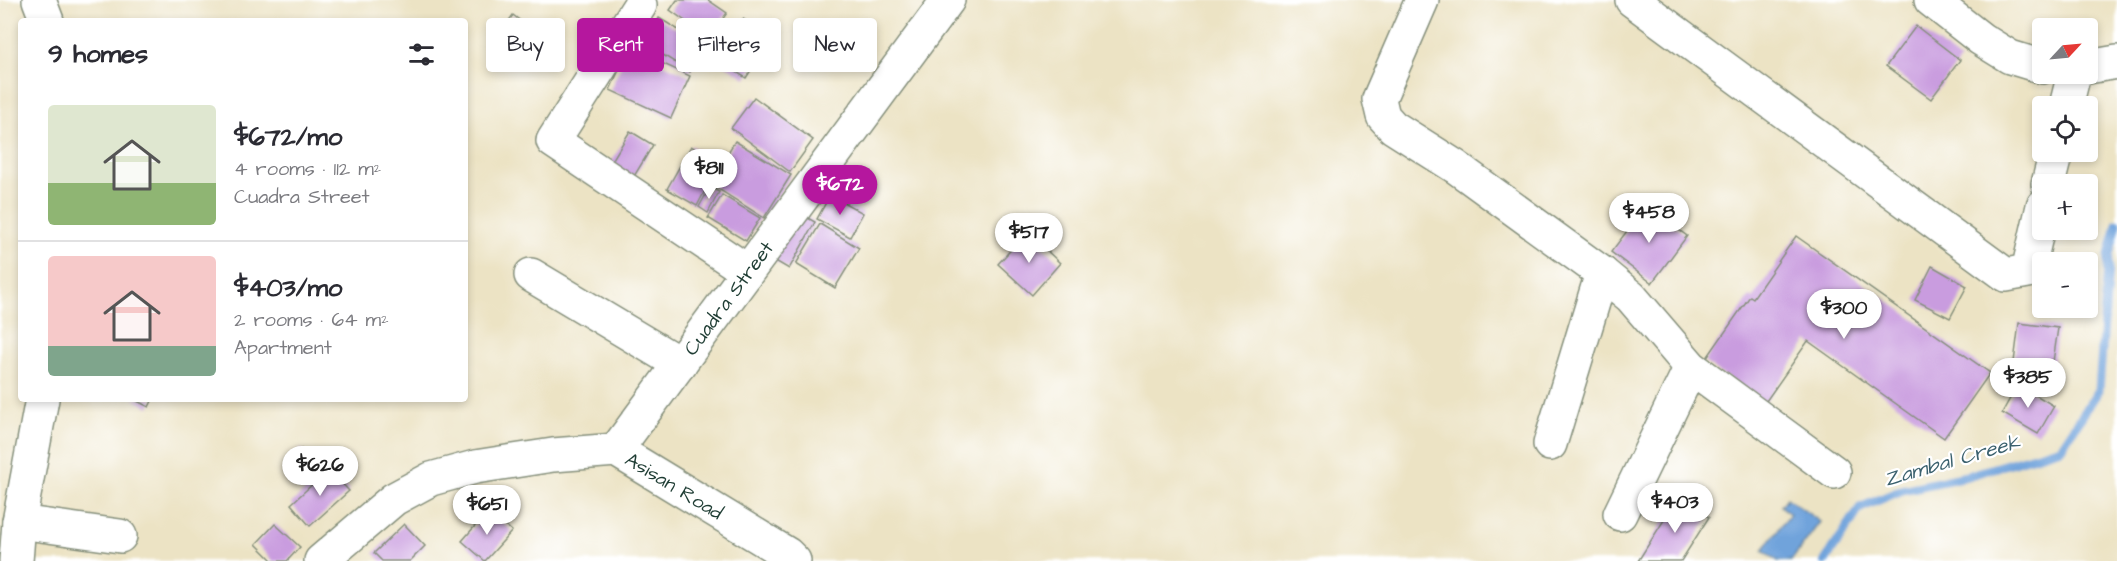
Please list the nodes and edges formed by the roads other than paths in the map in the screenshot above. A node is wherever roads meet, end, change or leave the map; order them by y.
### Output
1 (39, 0) edge
2 (948, 0) edge
3 (1422, 0) edge
4 (1632, 0) edge
5 (1931, 0) edge
6 (640, 5) dead end
7 (45, 18) edge
8 (2117, 62) edge
9 (2032, 64) edge
10 (2098, 66) edge
11 (2035, 240) edge
12 (747, 271) junction
13 (1602, 273) junction
14 (531, 275) dead end
15 (680, 364) junction
16 (1691, 368) junction
17 (41, 402) edge
18 (1550, 444) dead end
19 (616, 450) junction
20 (1834, 472) dead end
21 (1620, 514) dead end
22 (19, 522) junction
23 (120, 536) dead end
24 (16, 561) edge
25 (321, 561) edge
26 (794, 561) edge

1 - 7 street
2 - 12 street, Cuadra Street
3 - 13 street
4 - 11 street
5 - 9 street
6 - 12 street
8 - 10 street
12 - 15 street, Cuadra Street
13 - 16 street
13 - 18 street
14 - 15 street
15 - 19 street, Cuadra Street
16 - 20 street
16 - 21 street
17 - 22 street
19 - 25 street, Asisan Road
19 - 26 street, Asisan Road
22 - 23 street
22 - 24 street

